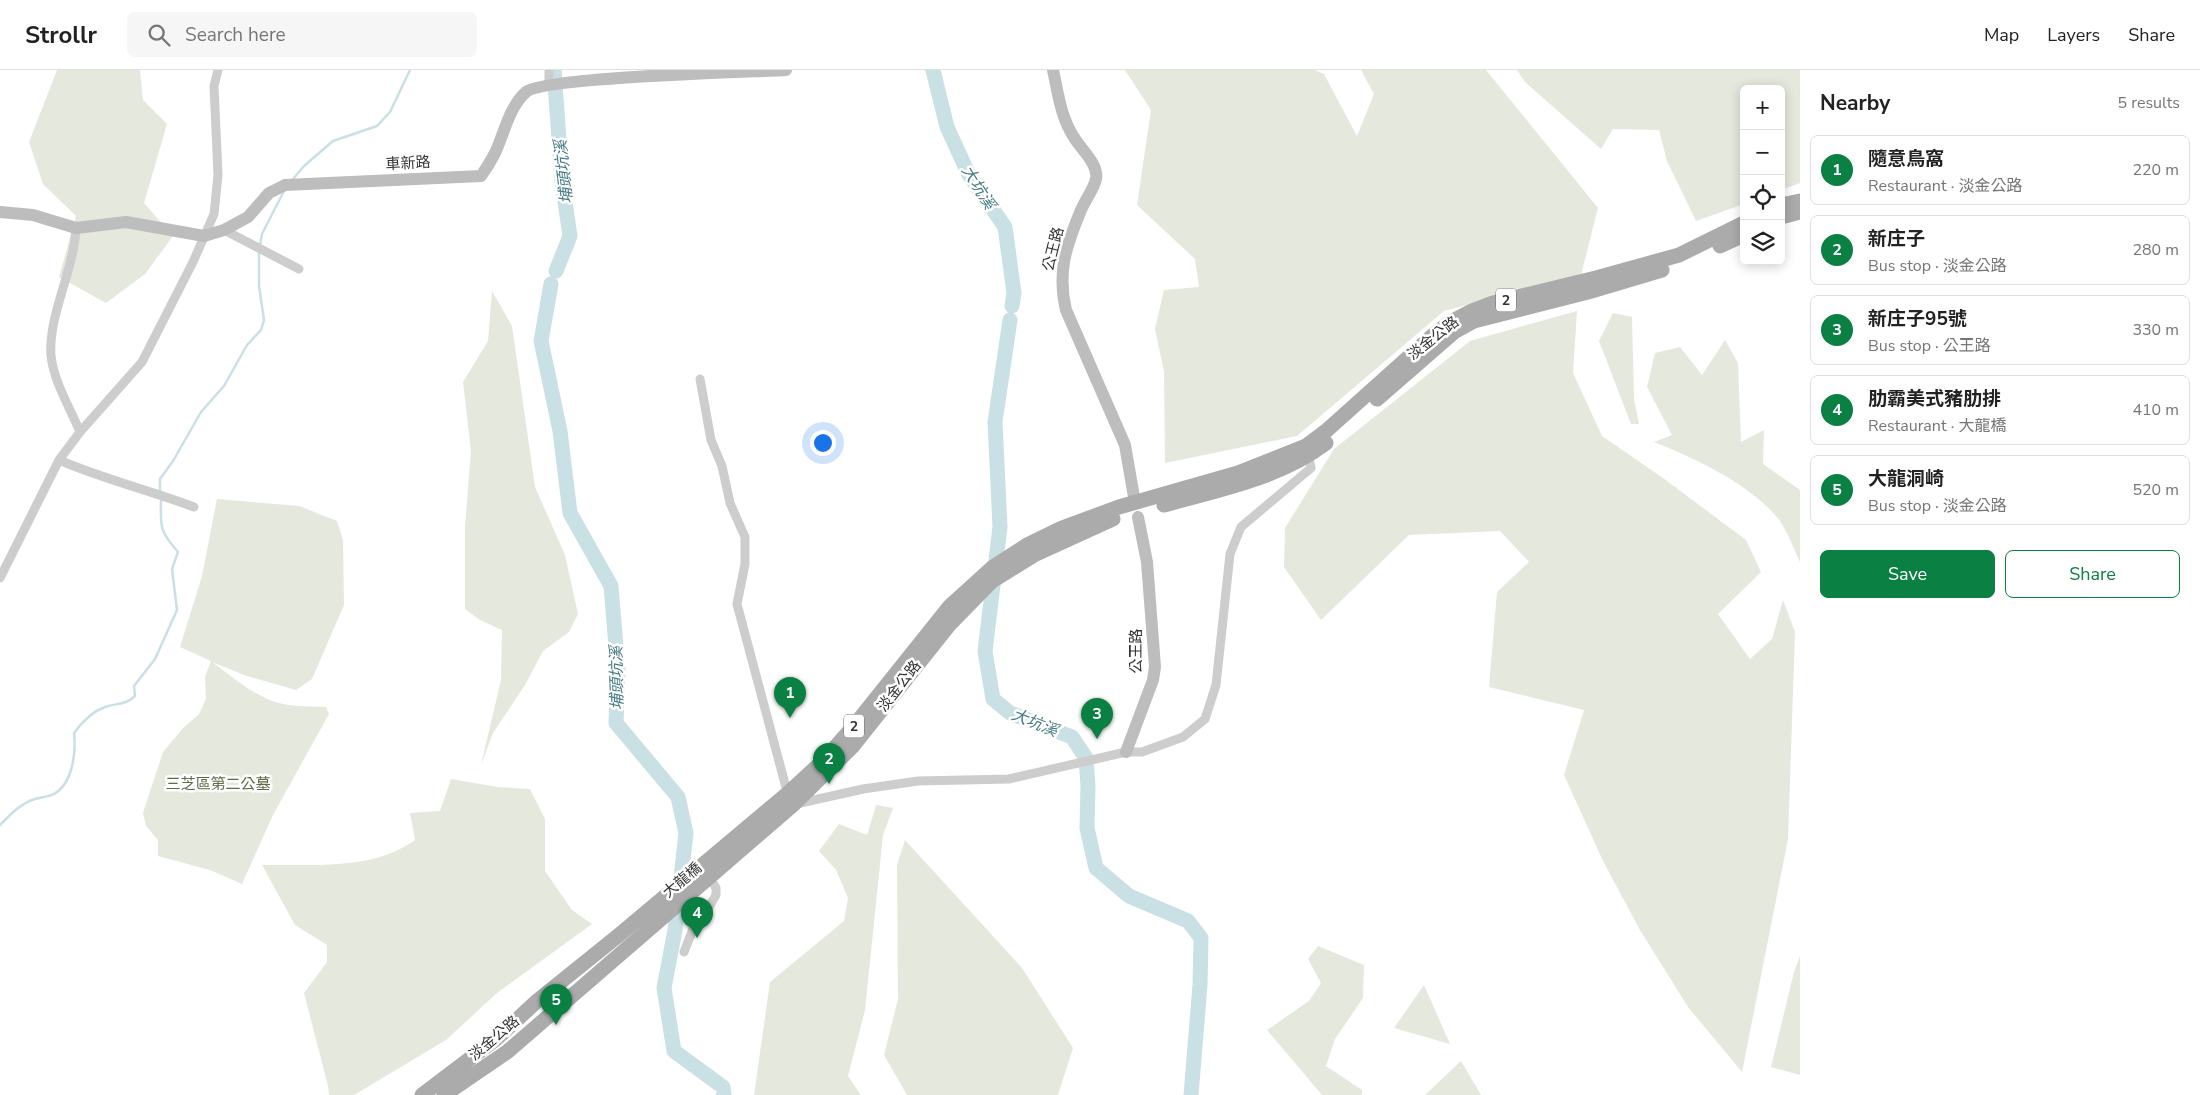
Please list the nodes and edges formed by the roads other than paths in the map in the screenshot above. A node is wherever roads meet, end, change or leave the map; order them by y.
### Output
1 (218, 70) edge
2 (550, 70) edge
3 (786, 70) edge
4 (1053, 70) edge
5 (550, 85) junction
6 (1800, 201) edge
7 (1785, 204) edge
8 (0, 212) edge
9 (1800, 212) edge
10 (1785, 216) edge
11 (1740, 225) edge
12 (76, 228) junction
13 (224, 230) junction
14 (204, 236) junction
15 (1740, 237) edge
16 (299, 269) dead end
17 (700, 379) dead end
18 (80, 432) junction
19 (1307, 451) junction
20 (59, 460) junction
21 (1142, 505) junction
22 (194, 507) dead end
23 (0, 578) edge
24 (1126, 752) junction
25 (791, 799) junction
26 (708, 859) joint
27 (705, 880) junction
28 (657, 902) joint
29 (654, 923) joint
30 (684, 952) dead end
31 (422, 1095) edge
32 (444, 1095) edge

1 - 14 street
2 - 5 street
3 - 5 street, 車新路
4 - 21 street, 公王路
5 - 13 street, 車新路
6 - 7 main road
8 - 12 street, 車新路
9 - 10 main road
11 - 19 main road, 淡金公路 / 2
12 - 14 street, 車新路
12 - 18 street
13 - 14 street, 車新路
13 - 16 street
14 - 18 street
15 - 19 main road, 淡金公路 / 2
17 - 25 street
18 - 20 street
19 - 21 main road, 淡金公路 / 2
19 - 24 street
20 - 22 street
20 - 23 street
21 - 24 street, 公王路
21 - 25 main road, 淡金公路 / 2
24 - 25 street
25 - 26 main road, 淡金公路 / 2
25 - 27 main road, 淡金公路 / 2
26 - 28 main road, 大龍橋 / 2
27 - 29 main road, 大龍橋 / 2
27 - 30 street
28 - 31 main road, 淡金公路 / 2
29 - 32 main road, 淡金公路 / 2

